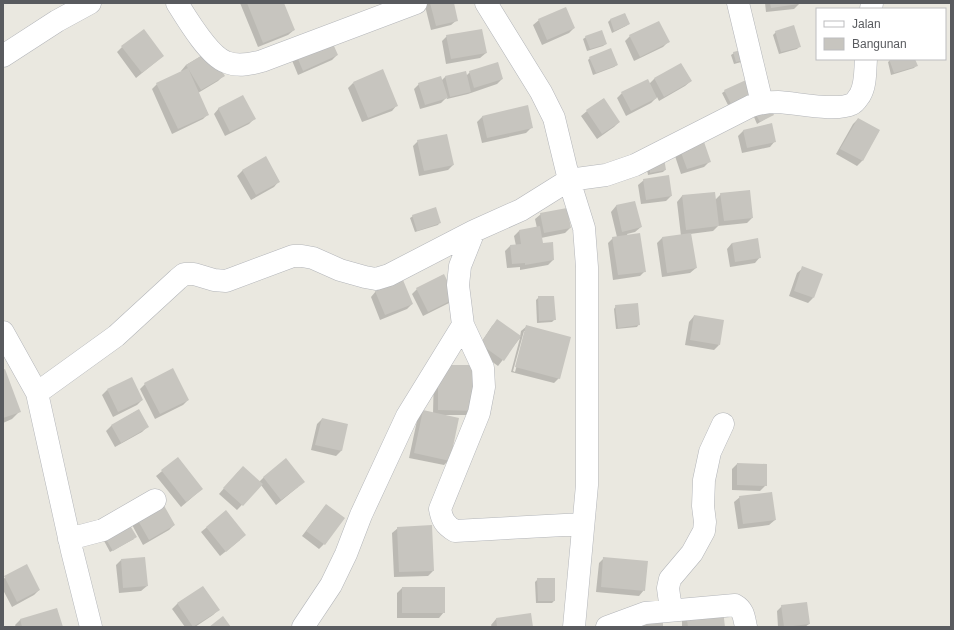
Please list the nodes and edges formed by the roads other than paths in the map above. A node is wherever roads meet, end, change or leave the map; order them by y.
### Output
1 (90, 3) edge
2 (177, 3) edge
3 (416, 3) edge
4 (486, 3) edge
5 (738, 3) edge
6 (3, 56) edge
7 (866, 60) edge
8 (762, 103) junction
9 (569, 180) junction
10 (474, 231) junction
11 (463, 325) junction
12 (3, 332) edge
13 (37, 393) junction
14 (722, 424) dead end
15 (155, 500) dead end
16 (584, 524) junction
17 (69, 539) junction
18 (671, 610) junction
19 (91, 627) edge
20 (303, 627) edge
21 (574, 627) edge
22 (607, 627) edge
23 (746, 627) edge

1 - 6 street
2 - 3 street
4 - 9 street
5 - 8 street
7 - 8 street
8 - 9 street
9 - 10 street
9 - 16 street
10 - 11 street
10 - 13 street
11 - 16 street
11 - 20 street
12 - 13 street
13 - 17 street
14 - 18 street
15 - 17 street
16 - 21 street
17 - 19 street
18 - 22 street
18 - 23 street

